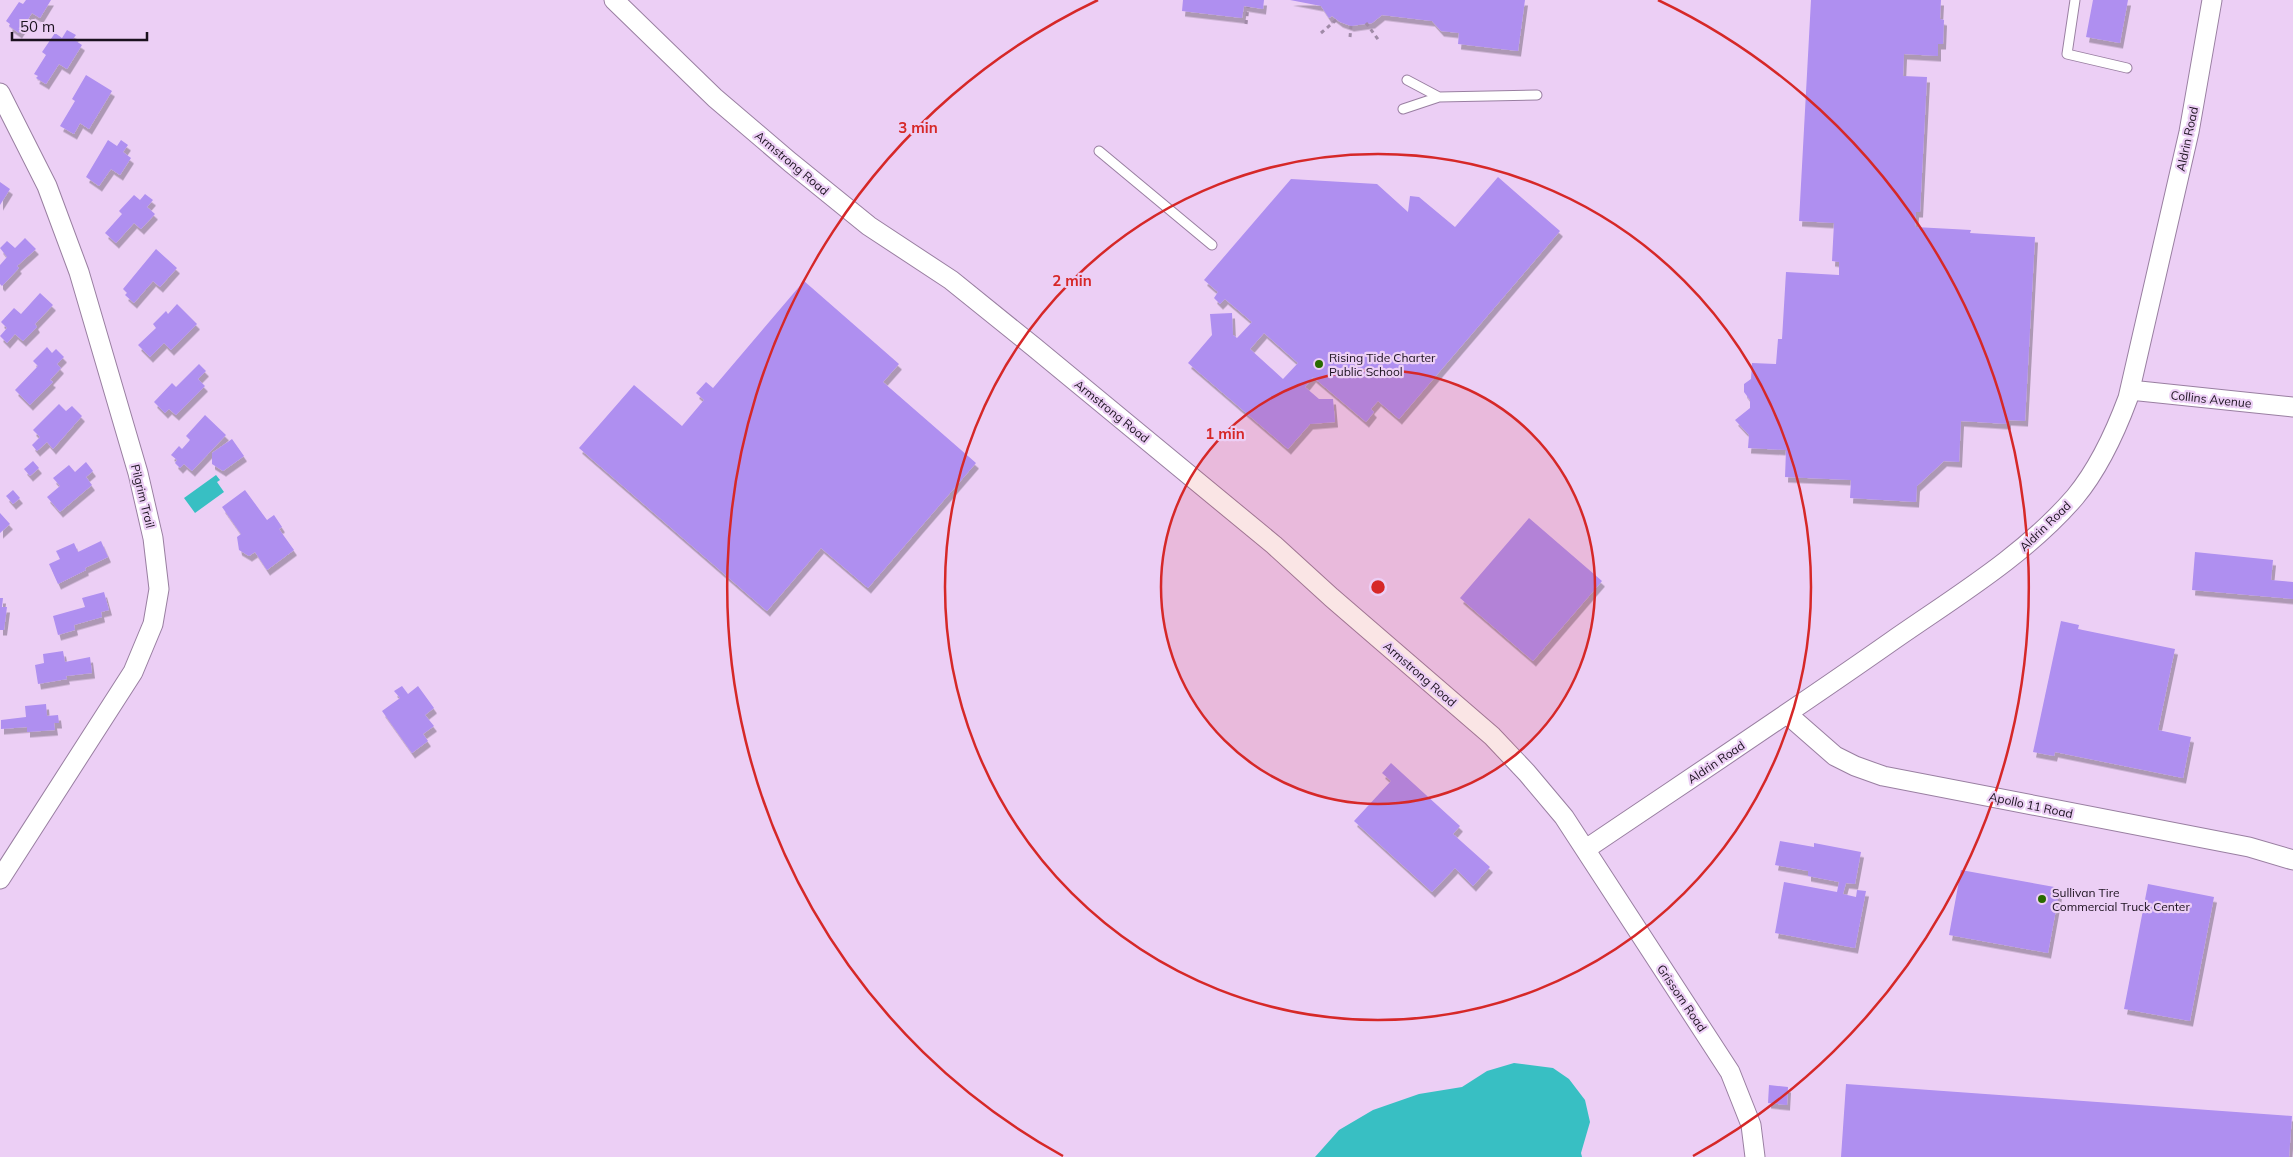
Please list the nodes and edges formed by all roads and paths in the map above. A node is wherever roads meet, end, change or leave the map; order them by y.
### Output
1 (614, 0) edge
2 (2076, 0) edge
3 (2212, 0) edge
4 (1248, 7) dead end
5 (1336, 20) dead end
6 (1366, 23) dead end
7 (1246, 24) dead end
8 (1351, 26) dead end
9 (1321, 33) dead end
10 (1350, 37) dead end
11 (1380, 42) dead end
12 (2127, 68) dead end
13 (1407, 80) dead end
14 (0, 93) edge
15 (1538, 95) dead end
16 (1440, 98) junction
17 (1403, 109) dead end
18 (1099, 151) dead end
19 (1212, 245) dead end
20 (2130, 390) junction
21 (2293, 407) edge
22 (1787, 714) junction
23 (1586, 849) junction
24 (2293, 860) edge
25 (0, 879) edge
26 (1755, 1157) edge

1 - 23 street, Armstrong Road
2 - 12 lane
3 - 20 street, Aldrin Road
4 - 7 path
5 - 9 path
6 - 11 path
8 - 10 path
13 - 16 lane
14 - 25 street, Pilgrim Trail
15 - 16 lane
16 - 17 lane
18 - 19 lane
20 - 21 street, Collins Avenue
20 - 22 street, Aldrin Road
22 - 23 street, Aldrin Road
22 - 24 street, Apollo 11 Road
23 - 26 street, Grissom Road

